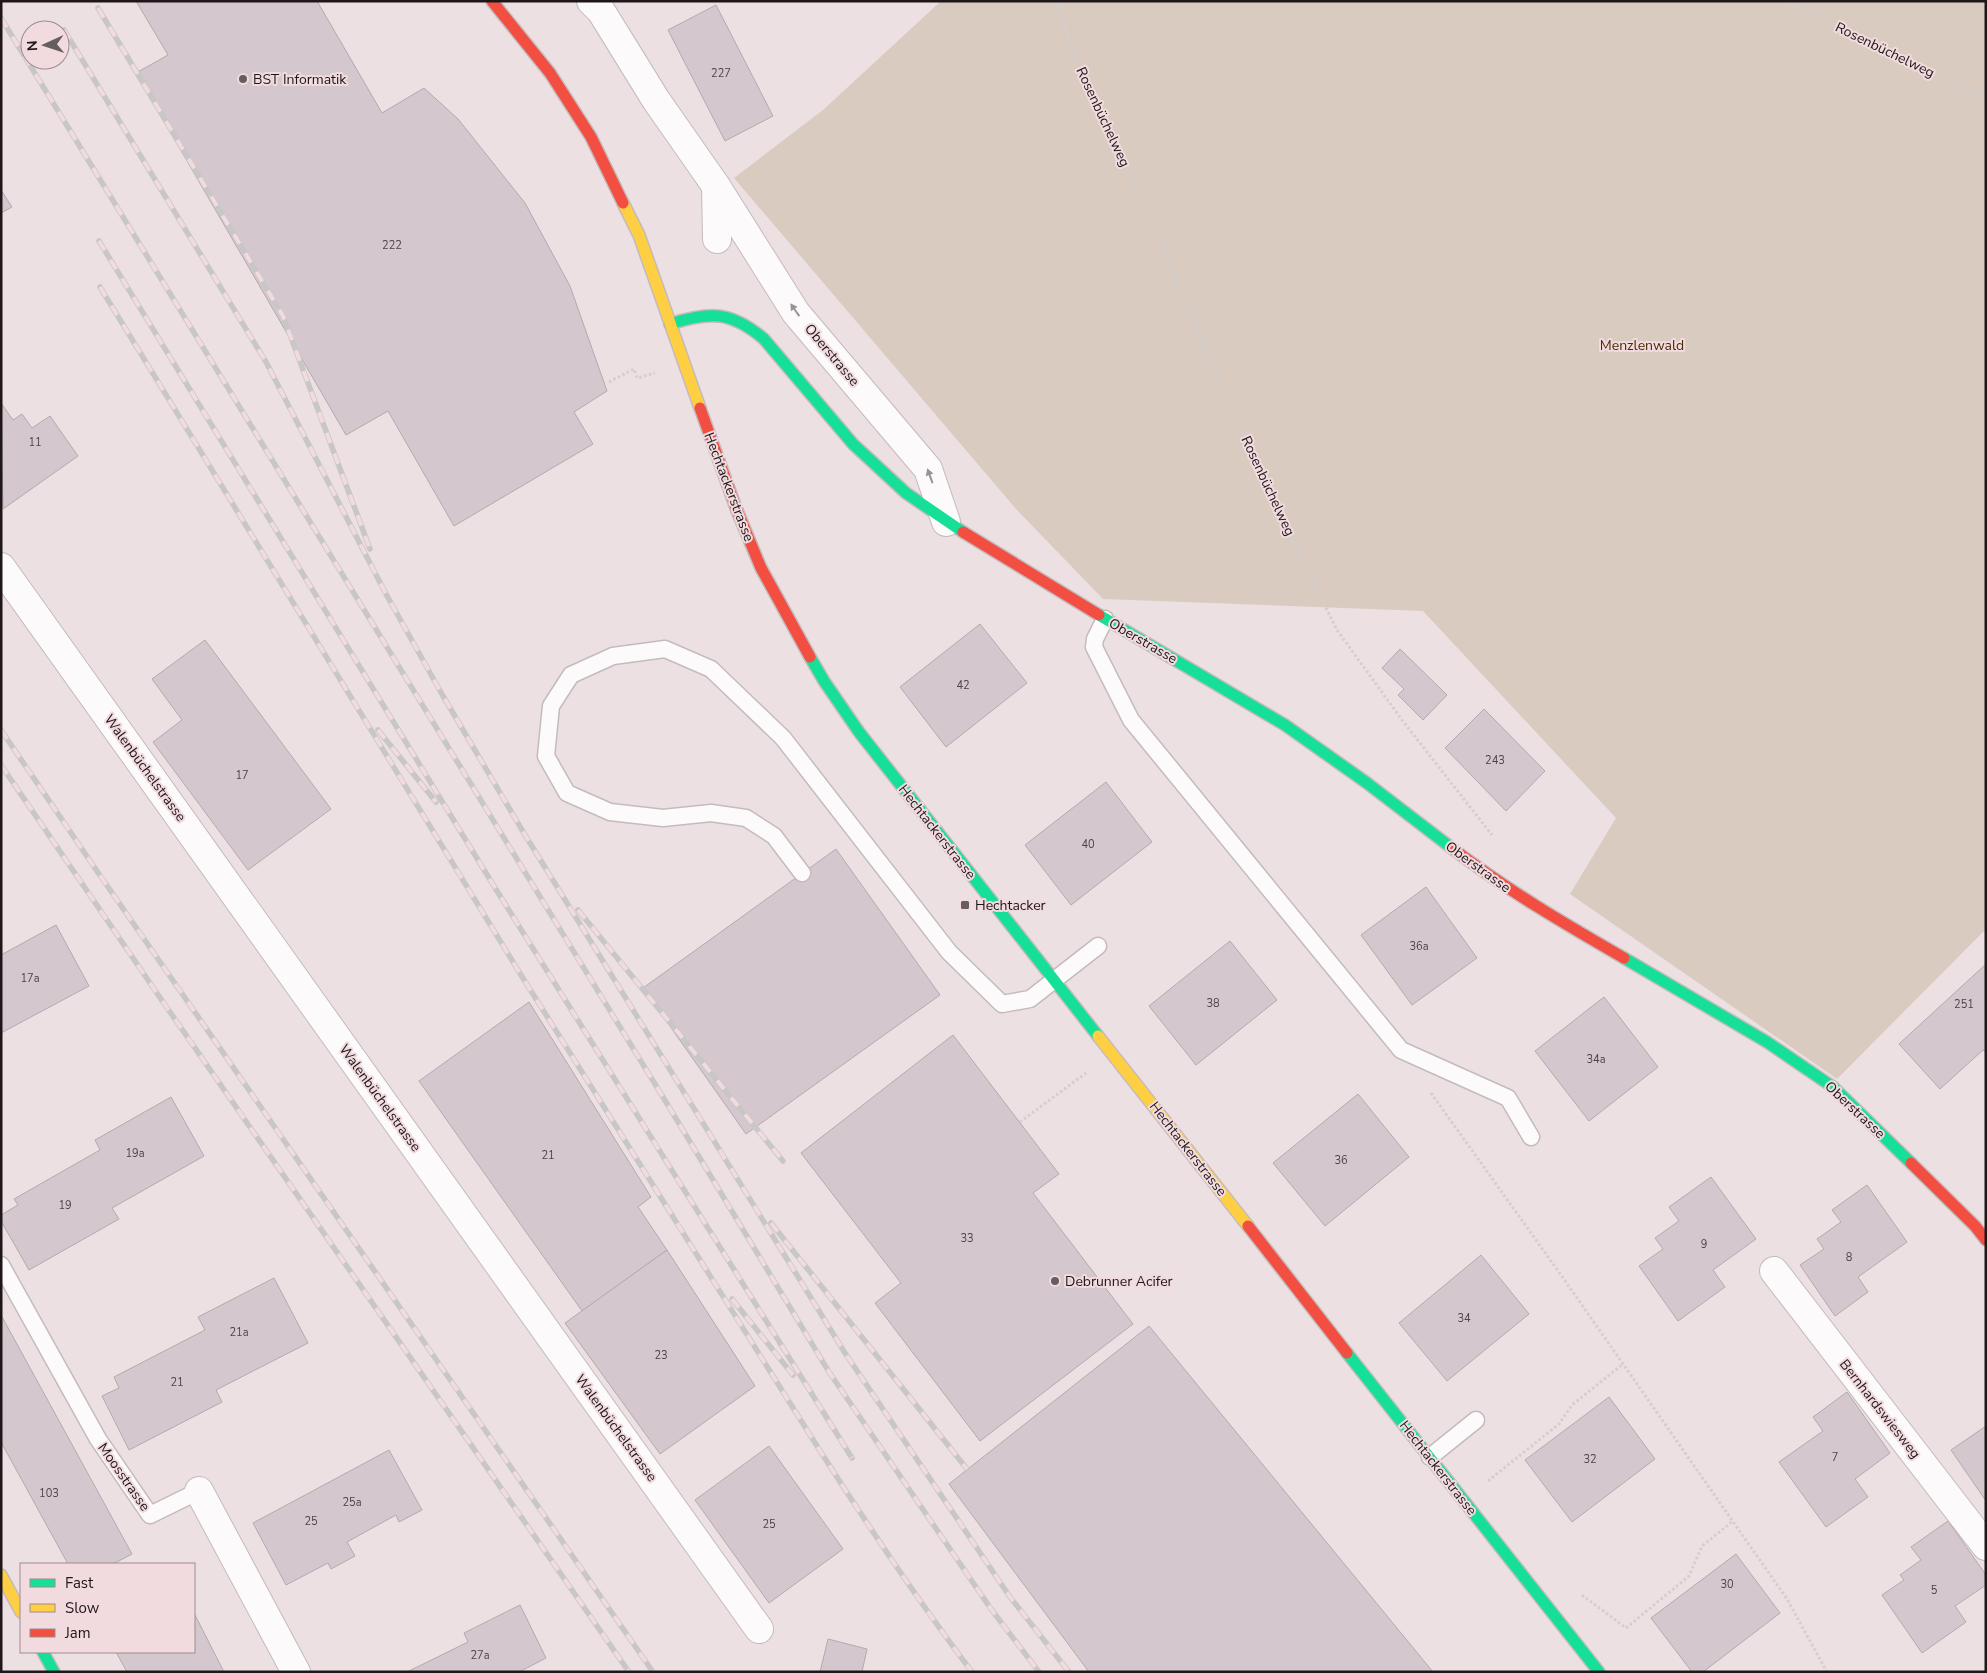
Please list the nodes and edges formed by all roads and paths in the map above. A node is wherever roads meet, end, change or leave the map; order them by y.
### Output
1 (492, 1) edge
2 (591, 1) edge
3 (1055, 1) edge
4 (1785, 1) edge
5 (1986, 99) edge
6 (716, 186) junction
7 (717, 239) dead end
8 (670, 324) junction
9 (684, 364) junction
10 (609, 382) dead end
11 (946, 522) junction
12 (1, 567) edge
13 (1105, 619) junction
14 (1497, 842) dead end
15 (802, 874) dead end
16 (1098, 946) dead end
17 (1054, 980) junction
18 (1112, 1054) junction
19 (1412, 1054) junction
20 (1020, 1122) dead end
21 (1531, 1137) dead end
22 (1986, 1240) edge
23 (1, 1265) edge
24 (1774, 1271) dead end
25 (1623, 1364) junction
26 (1476, 1420) dead end
27 (1430, 1457) junction
28 (1484, 1484) dead end
29 (199, 1491) joint
30 (1733, 1521) junction
31 (1986, 1546) edge
32 (1, 1576) edge
33 (1579, 1593) dead end
34 (20, 1610) edge
35 (760, 1629) dead end
36 (44, 1653) edge
37 (54, 1672) edge
38 (296, 1672) edge
39 (1599, 1672) edge
40 (1828, 1672) edge

1 - 8 street, Hechtackerstrasse
2 - 6 street, Oberstrasse
3 - 14 path, Rosenbüchelweg
4 - 5 path, Rosenbüchelweg
6 - 7 street
11 -> 6 street, Oberstrasse
8 - 9 street, Hechtackerstrasse
8 - 11 street, Oberstrasse
9 - 10 path
9 - 17 street, Hechtackerstrasse
11 - 13 street, Oberstrasse
12 - 35 street, Walenbüchelstrasse
13 - 19 lane
13 - 22 street, Oberstrasse
15 - 17 lane
16 - 17 lane
17 - 18 street, Hechtackerstrasse
18 - 20 path
18 - 27 street, Hechtackerstrasse
19 - 21 lane
19 - 25 path
23 - 29 lane, Moosstrasse
24 - 31 street, Bernhardswiesweg
25 - 28 path
25 - 30 path
26 - 27 lane
27 - 39 street, Hechtackerstrasse
29 - 38 street, Moosstrasse
30 - 33 path
30 - 40 path
32 - 34 street
36 - 37 street

